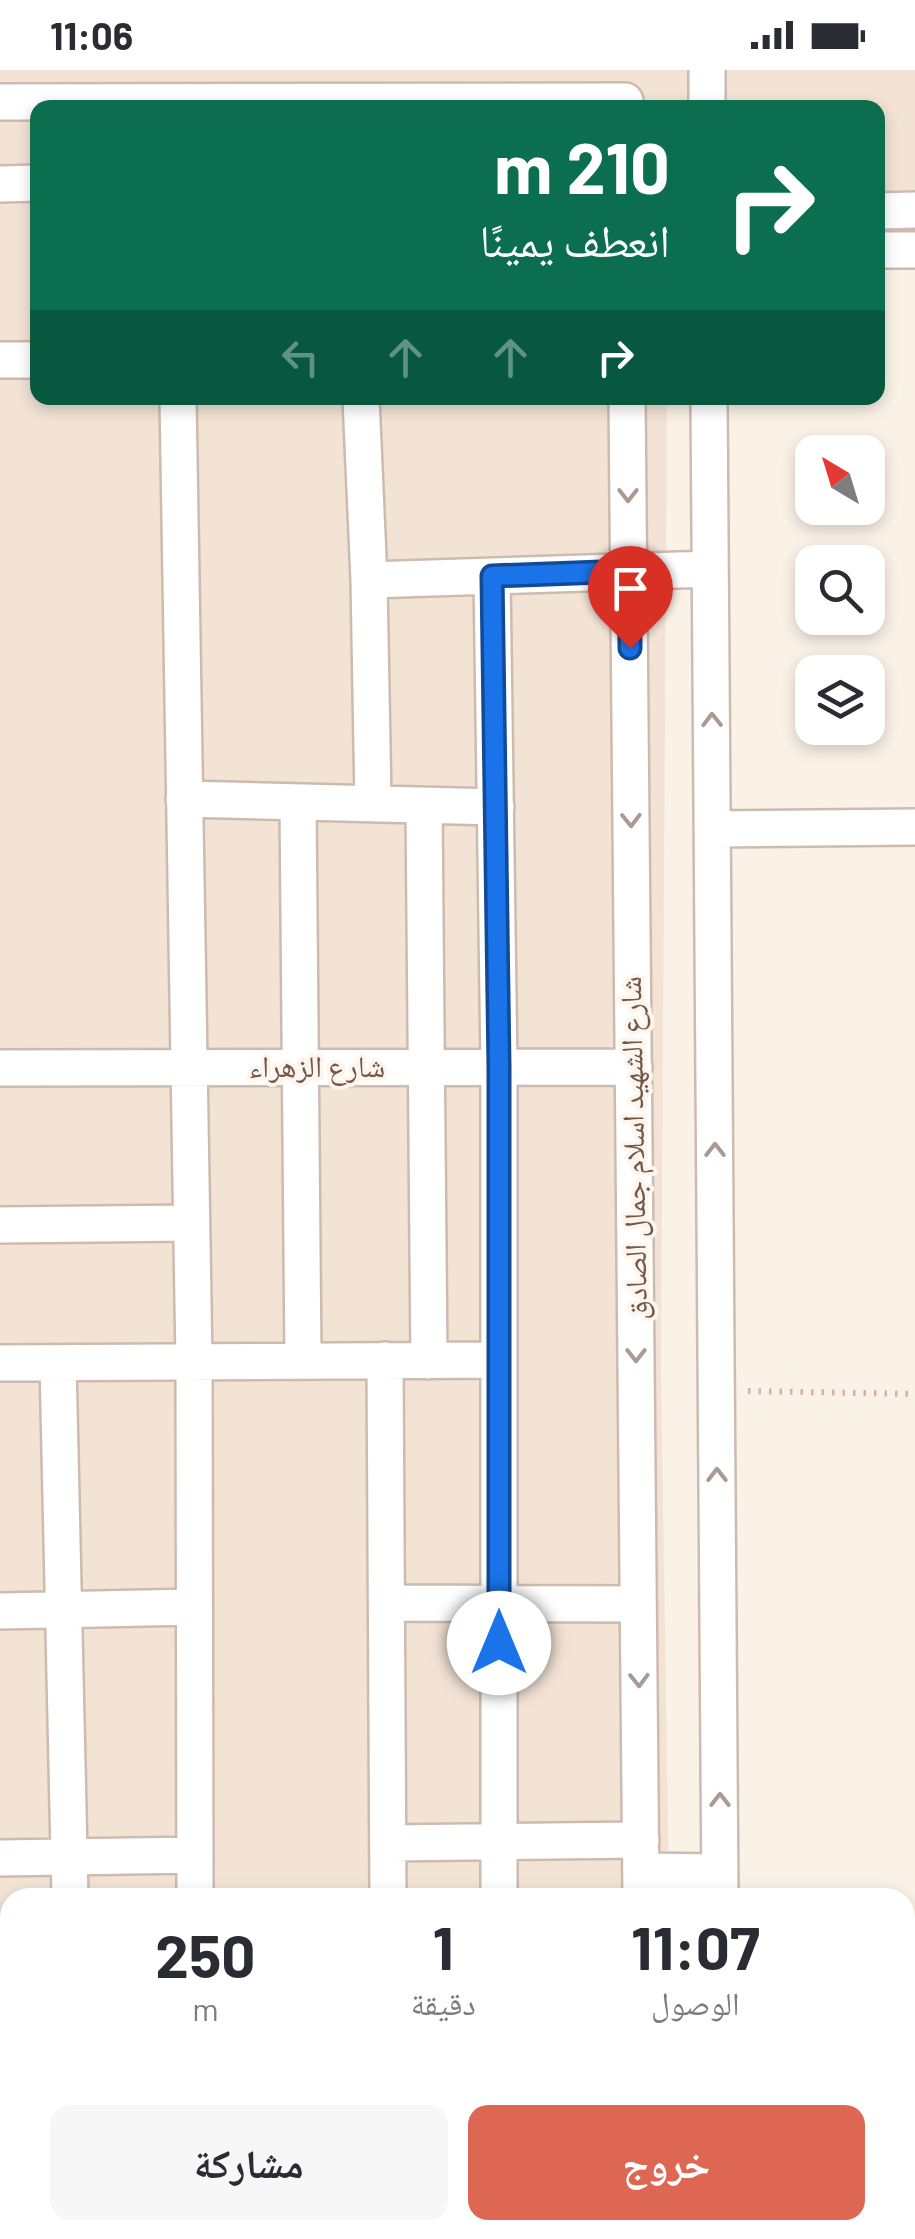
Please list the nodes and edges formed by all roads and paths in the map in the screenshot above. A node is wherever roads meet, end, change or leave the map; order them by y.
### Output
1 (707, 70) edge
2 (95, 93) edge
3 (624, 93) edge
4 (707, 100) edge
5 (0, 102) edge
6 (0, 184) edge
7 (30, 184) edge
8 (885, 210) edge
9 (915, 210) edge
10 (885, 250) edge
11 (915, 250) edge
12 (0, 360) edge
13 (30, 360) edge
14 (178, 405) edge
15 (361, 405) edge
16 (627, 405) edge
17 (709, 405) edge
18 (710, 568) junction
19 (629, 571) junction
20 (492, 576) junction
21 (368, 580) junction
22 (184, 798) junction
23 (298, 802) junction
24 (373, 802) junction
25 (424, 806) junction
26 (496, 807) junction
27 (915, 827) edge
28 (713, 829) junction
29 (300, 1067) junction
30 (427, 1067) junction
31 (499, 1067) junction
32 (634, 1067) junction
33 (0, 1068) edge
34 (189, 1068) junction
35 (192, 1224) junction
36 (0, 1225) edge
37 (385, 1360) junction
38 (430, 1360) junction
39 (499, 1360) junction
40 (303, 1361) junction
41 (194, 1362) junction
42 (0, 1363) edge
43 (58, 1363) junction
44 (716, 1390) junction
45 (915, 1394) edge
46 (387, 1603) junction
47 (499, 1604) junction
48 (638, 1604) junction
49 (194, 1607) junction
50 (64, 1610) junction
51 (0, 1611) edge
52 (499, 1841) junction
53 (388, 1843) junction
54 (195, 1855) junction
55 (69, 1857) junction
56 (0, 1858) edge
57 (641, 1869) edge
58 (720, 1885) edge
59 (70, 1888) edge
60 (195, 1888) edge
61 (388, 1888) edge
62 (499, 1888) edge

1 - 4 street
2 - 3 street
2 - 5 street
6 - 7 street
8 - 9 street
10 - 11 street
12 - 13 street
14 - 22 street
15 - 21 street
16 -> 19 street, شارع الشهيد اسلام جمال الصادق
17 - 18 street
18 - 19 street
28 -> 18 street
19 - 20 street
19 -> 32 street, شارع الشهيد اسلام جمال الصادق
20 - 21 street
20 - 26 street
21 - 24 street
22 - 23 street
22 - 34 street
23 - 24 street
23 - 29 street
24 - 25 street
25 - 26 street
25 - 30 street
26 - 31 street
27 - 28 street
44 -> 28 street
29 - 30 street, شارع الزهراء
29 - 34 street, شارع الزهراء
29 - 40 street
30 - 31 street, شارع الزهراء
30 - 38 street
31 - 32 street, شارع الزهراء
31 - 39 street
32 -> 48 street, شارع الشهيد اسلام جمال الصادق
33 - 34 street, شارع الزهراء
34 - 35 street
35 - 36 street
35 - 41 street
37 - 38 street
37 - 40 street
37 - 46 street
38 - 39 street
39 - 47 street
40 - 41 street
41 - 43 street
41 - 49 street
42 - 43 street
43 - 50 street
44 - 45 path
58 -> 44 street
46 - 47 street
46 - 53 street
47 - 48 street
47 - 52 street
48 -> 57 street, شارع الشهيد اسلام جمال الصادق
49 - 50 street
49 - 54 street
50 - 51 street
50 - 55 street
52 - 53 street
52 - 57 street
52 - 62 street
53 - 61 street
54 - 55 street
54 - 60 street
55 - 56 street
55 - 59 street
57 - 58 street

